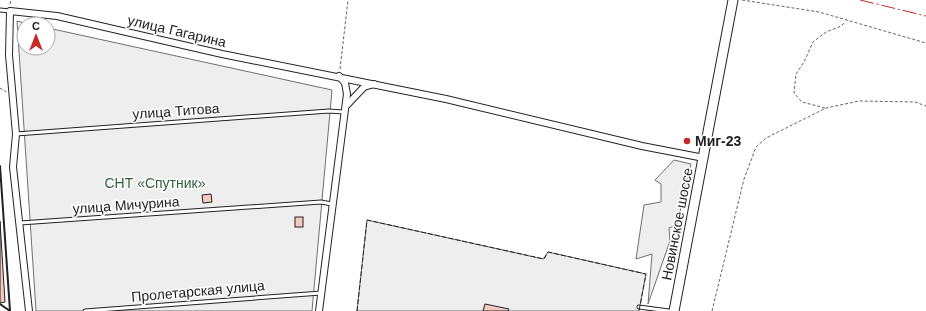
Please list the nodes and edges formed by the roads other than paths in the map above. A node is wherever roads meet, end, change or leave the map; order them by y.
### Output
1 (733, 0) edge
2 (0, 10) edge
3 (10, 11) junction
4 (339, 76) junction
5 (376, 84) junction
6 (346, 106) junction
7 (343, 112) junction
8 (16, 134) junction
9 (704, 158) junction
10 (332, 204) junction
11 (20, 223) junction
12 (321, 293) junction
13 (640, 307) dead end
14 (29, 311) edge
15 (85, 311) edge
16 (319, 311) edge
17 (669, 311) edge
18 (674, 311) edge

1 - 9 main road, Новинское шоссе
2 - 3 lane
3 - 4 street, улица Гагарина
3 - 8 street
4 - 5 street, улица Гагарина
4 - 6 street
5 - 6 street
5 - 9 street, улица Гагарина
6 - 7 street
7 - 8 lane, улица Титова
7 - 10 street
8 - 11 street
9 - 18 main road, Новинское шоссе
10 - 11 lane, улица Мичурина
10 - 12 street
11 - 14 street
12 - 15 lane, Пролетарская улица
12 - 16 street
13 - 17 lane

